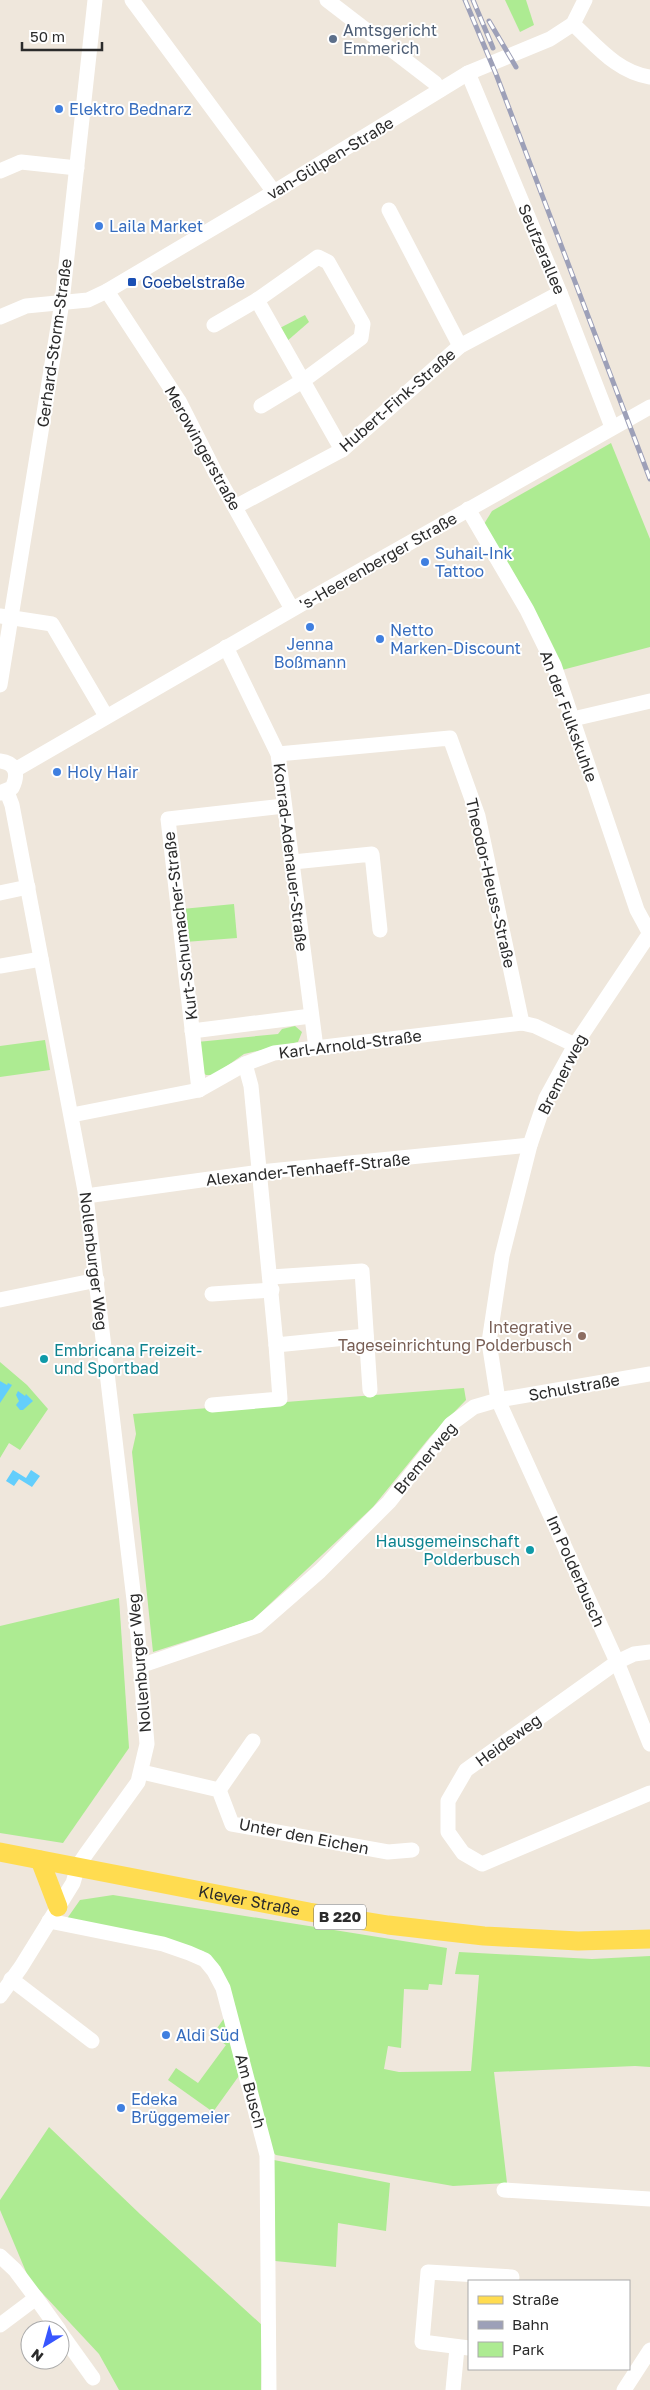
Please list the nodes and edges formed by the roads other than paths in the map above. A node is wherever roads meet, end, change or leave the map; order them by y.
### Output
1 (95, 0) edge
2 (132, 0) edge
3 (327, 0) edge
4 (585, 0) edge
5 (574, 24) junction
6 (468, 73) junction
7 (650, 77) edge
8 (440, 90) junction
9 (76, 168) junction
10 (0, 171) edge
11 (274, 192) junction
12 (389, 210) dead end
13 (107, 291) junction
14 (560, 293) junction
15 (257, 300) junction
16 (62, 302) junction
17 (0, 317) edge
18 (214, 325) dead end
19 (460, 346) junction
20 (304, 380) junction
21 (261, 406) dead end
22 (650, 406) edge
23 (612, 427) junction
24 (342, 450) junction
25 (235, 507) junction
26 (468, 510) junction
27 (292, 609) junction
28 (6, 617) edge
29 (226, 648) junction
30 (0, 685) edge
31 (650, 701) edge
32 (106, 716) junction
33 (574, 719) junction
34 (278, 754) junction
35 (0, 761) edge
36 (15, 770) junction
37 (3, 792) edge
38 (284, 806) junction
39 (293, 862) junction
40 (28, 888) junction
41 (0, 893) edge
42 (380, 930) dead end
43 (650, 933) edge
44 (41, 958) junction
45 (0, 966) edge
46 (311, 1016) junction
47 (522, 1023) junction
48 (192, 1031) junction
49 (575, 1045) junction
50 (316, 1048) junction
51 (245, 1064) junction
52 (199, 1090) junction
53 (72, 1115) junction
54 (530, 1145) junction
55 (260, 1172) junction
56 (86, 1196) junction
57 (97, 1280) junction
58 (271, 1284) junction
59 (212, 1294) dead end
60 (0, 1300) edge
61 (366, 1336) junction
62 (276, 1345) junction
63 (650, 1374) edge
64 (370, 1390) dead end
65 (498, 1400) junction
66 (212, 1405) dead end
67 (650, 1652) edge
68 (617, 1662) junction
69 (140, 1666) junction
70 (253, 1741) dead end
71 (650, 1744) edge
72 (142, 1772) junction
73 (219, 1790) junction
74 (650, 1793) edge
75 (412, 1850) dead end
76 (0, 1852) edge
77 (40, 1860) junction
78 (78, 1866) junction
79 (53, 1914) junction
80 (650, 1939) edge
81 (11, 1979) junction
82 (0, 1996) edge
83 (92, 2041) dead end
84 (504, 2190) dead end
85 (553, 2199) dead end
86 (650, 2199) edge
87 (650, 2209) edge
88 (0, 2256) edge
89 (511, 2280) edge
90 (36, 2298) junction
91 (51, 2320) edge
92 (0, 2325) edge
93 (70, 2347) edge
94 (463, 2348) edge
95 (650, 2350) edge
96 (92, 2378) dead end
97 (269, 2390) edge
98 (454, 2390) edge
99 (624, 2390) edge

1 - 9 street, Gerhard-Storm-Straße
2 - 11 street
3 - 8 street
4 - 5 street
5 - 6 street, van-Gülpen-Straße
5 - 7 street
6 - 8 street, van-Gülpen-Straße
6 - 14 street, Seufzerallee
8 - 11 street, van-Gülpen-Straße
9 - 10 street
9 - 16 street, Gerhard-Storm-Straße
11 - 13 street, van-Gülpen-Straße
12 - 19 street
13 - 16 street, van-Gülpen-Straße
13 - 25 street, Merowingerstraße
14 - 19 street, Hubert-Fink-Straße
14 - 23 street, Seufzerallee
15 - 18 street
15 - 20 street
15 - 20 street
16 - 17 street
16 - 28 street, Gerhard-Storm-Straße
19 - 24 street, Hubert-Fink-Straße
20 - 21 street
20 - 24 street
22 - 23 street, 's-Heerenberger Straße
23 - 26 street, 's-Heerenberger Straße
24 - 25 street, Hubert-Fink-Straße
25 - 27 street, Merowingerstraße
26 - 27 street, 's-Heerenberger Straße
26 - 33 street, An der Fulkskuhle
27 - 29 street, 's-Heerenberger Straße
28 - 30 street, Gerhard-Storm-Straße
28 - 32 street
29 - 32 street, 's-Heerenberger Straße
29 - 34 street, Konrad-Adenauer-Straße
31 - 33 street
32 - 36 street, 's-Heerenberger Straße
33 - 43 street, An der Fulkskuhle
34 - 38 street, Konrad-Adenauer-Straße
34 - 47 street, Theodor-Heuss-Straße
35 - 36 street
36 - 37 street
37 - 40 street, Nollenburger Weg
38 - 39 street, Konrad-Adenauer-Straße
38 - 48 street, Kurt-Schumacher-Straße
39 - 42 street
39 - 46 street, Konrad-Adenauer-Straße
40 - 41 street
40 - 44 street, Nollenburger Weg
43 - 49 street, Bremerweg
44 - 45 street
44 - 53 street, Nollenburger Weg
46 - 48 street, Karl-Arnold-Straße
46 - 50 street, Konrad-Adenauer-Straße
47 - 49 street, Karl-Arnold-Straße
47 - 50 street, Karl-Arnold-Straße
48 - 52 street, Kurt-Schumacher-Straße
49 - 54 street, Bremerweg
50 - 51 street, Karl-Arnold-Straße
51 - 52 street, Karl-Arnold-Straße
51 - 55 street
52 - 53 street, Karl-Arnold-Straße
53 - 56 street, Nollenburger Weg
54 - 55 street, Alexander-Tenhaeff-Straße
54 - 65 street, Bremerweg
55 - 56 street, Alexander-Tenhaeff-Straße
55 - 58 street
56 - 57 street, Nollenburger Weg
57 - 60 street
57 - 69 street, Nollenburger Weg
58 - 59 street
58 - 61 street
58 - 62 street
61 - 62 street
61 - 64 street
62 - 66 street
63 - 65 street, Schulstraße
65 - 68 street, Im Polderbusch
65 - 69 street, Bremerweg
67 - 68 street, Heideweg
68 - 71 street, Im Polderbusch
68 - 74 street, Heideweg
69 - 72 street, Nollenburger Weg
70 - 73 street
72 - 73 street
72 - 78 street, Nollenburger Weg
73 - 75 street, Unter den Eichen
76 - 77 main road, Klever Straße / B 220
77 - 78 main road, Klever Straße / B 220
77 - 79 main road
78 - 79 street, Nollenburger Weg
78 - 80 main road, Klever Straße / B 220
79 - 81 street, Nollenburger Weg
79 - 97 street, Am Busch
81 - 82 street, Nollenburger Weg
81 - 83 street
84 - 86 street
85 - 87 street
88 - 90 street
89 - 94 street
90 - 91 street
90 - 92 street
93 - 96 street
94 - 98 street
95 - 99 street

